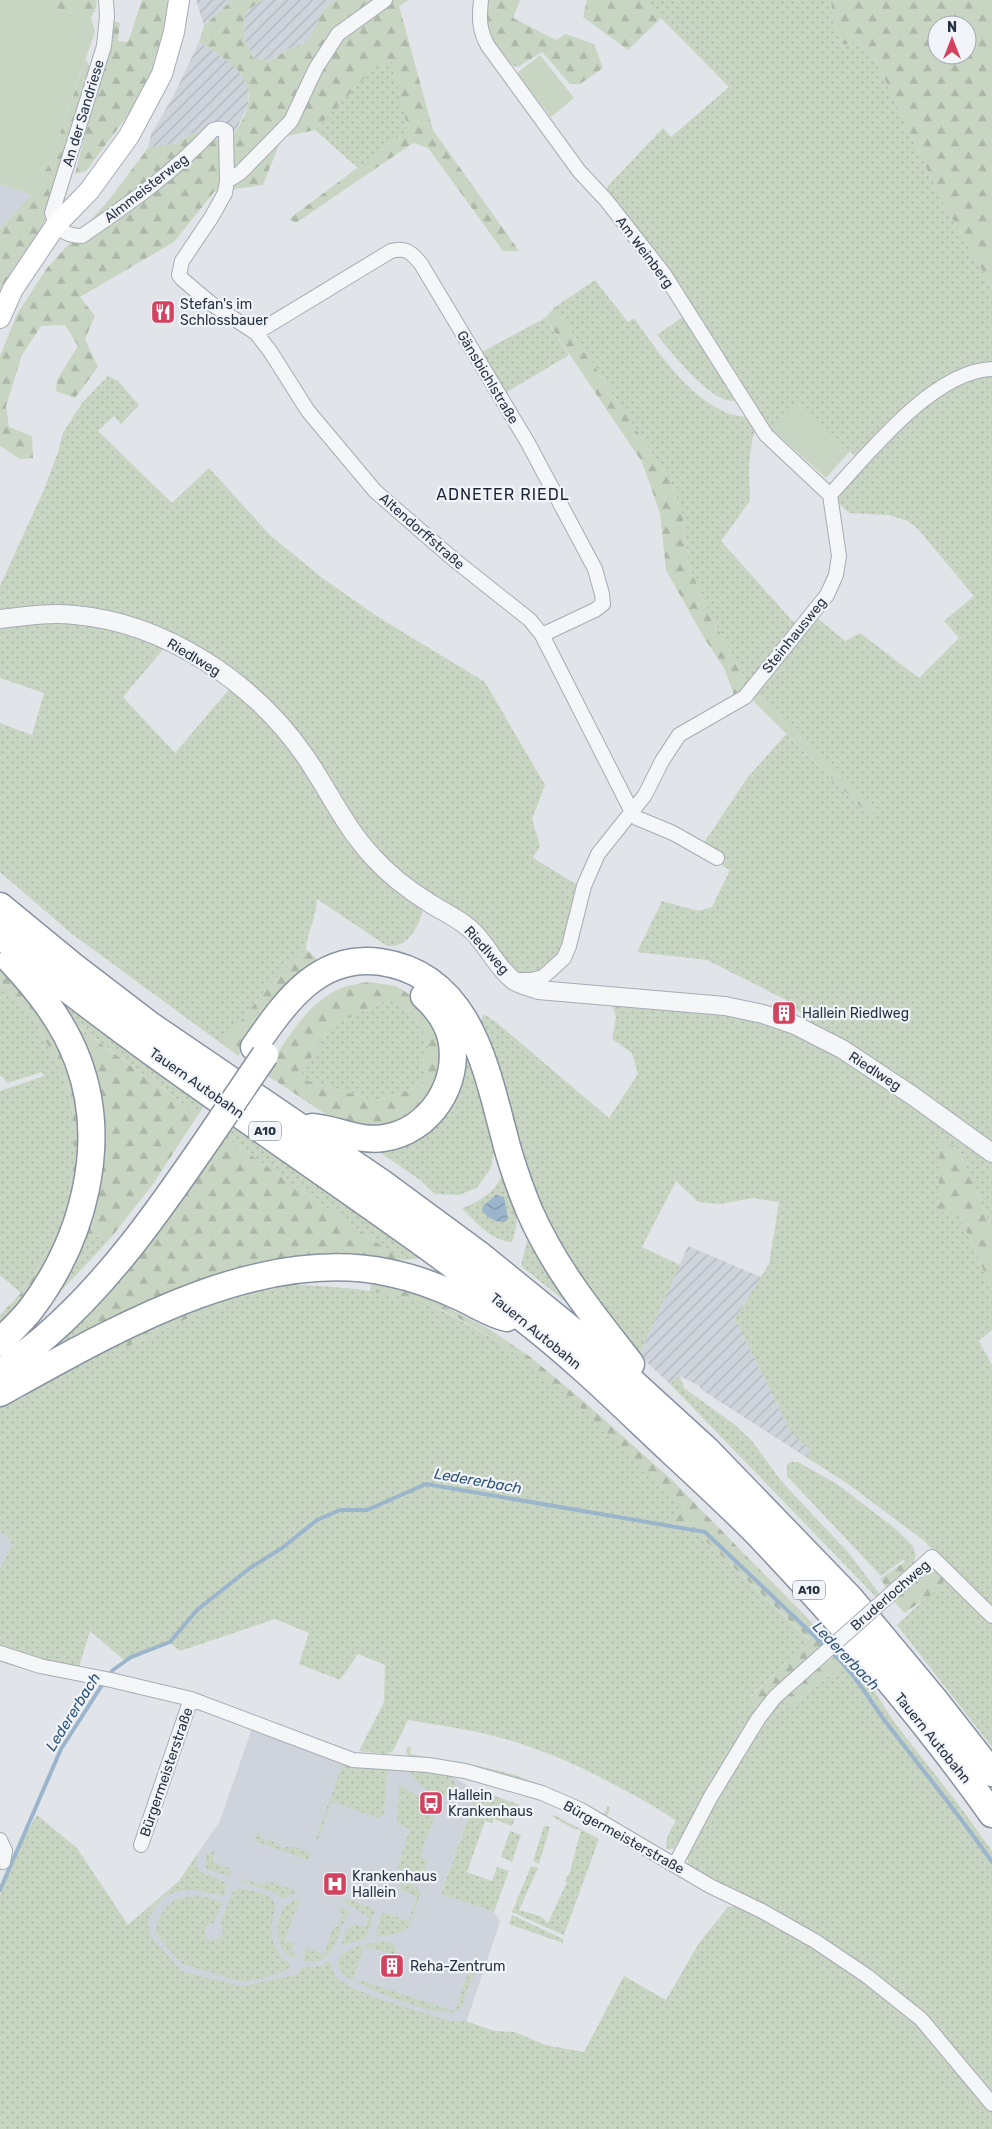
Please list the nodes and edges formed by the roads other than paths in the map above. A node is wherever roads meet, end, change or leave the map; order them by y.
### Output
1 (106, 0) edge
2 (179, 0) edge
3 (385, 0) edge
4 (481, 0) edge
5 (228, 181) junction
6 (56, 225) junction
7 (179, 274) joint
8 (0, 318) edge
9 (256, 333) junction
10 (992, 369) edge
11 (830, 495) junction
12 (0, 619) edge
13 (542, 635) junction
14 (632, 812) junction
15 (717, 858) dead end
16 (0, 906) edge
17 (0, 934) edge
18 (0, 946) edge
19 (514, 980) junction
20 (260, 1051) junction
21 (299, 1126) junction
22 (203, 1135) junction
23 (992, 1153) edge
24 (531, 1325) junction
25 (0, 1342) edge
26 (0, 1359) edge
27 (0, 1372) edge
28 (642, 1390) junction
29 (0, 1393) edge
30 (992, 1616) edge
31 (0, 1653) edge
32 (190, 1699) junction
33 (992, 1774) edge
34 (992, 1814) edge
35 (0, 1840) edge
36 (141, 1845) dead end
37 (3, 1862) dead end
38 (675, 1865) junction
39 (992, 2104) edge

1 - 6 street, An der Sandriese
2 - 6 main road
3 - 5 street
4 - 11 street, Am Weinberg
5 - 6 street, Almmeisterweg
5 - 7 street, Almmeisterweg
6 - 8 main road
7 - 9 street, Altendorffstraße
9 - 13 street, Altendorffstraße
9 - 13 street, Gänsbichlstraße
10 - 11 street
11 - 14 street, Steinhausweg
12 - 19 street, Riedlweg
13 - 14 street, Altendorffstraße
14 - 15 street
14 - 19 street, Steinhausweg
16 - 21 highway, Tauern Autobahn / A10
17 - 24 highway, Tauern Autobahn / A10
18 - 25 highway
19 - 23 street, Riedlweg
20 - 21 highway
20 - 22 highway
20 - 28 highway
21 - 28 highway, Tauern Autobahn / A10
22 - 26 highway
22 - 27 highway
24 - 29 highway
24 - 34 highway, Tauern Autobahn / A10
28 - 33 highway, Tauern Autobahn / A10
30 - 38 street, Bruderlochweg, bridge
31 - 32 street, Bürgermeisterstraße
32 - 36 street, Bürgermeisterstraße
32 - 38 street, Bürgermeisterstraße
35 - 37 street
38 - 39 street, Bürgermeisterstraße

